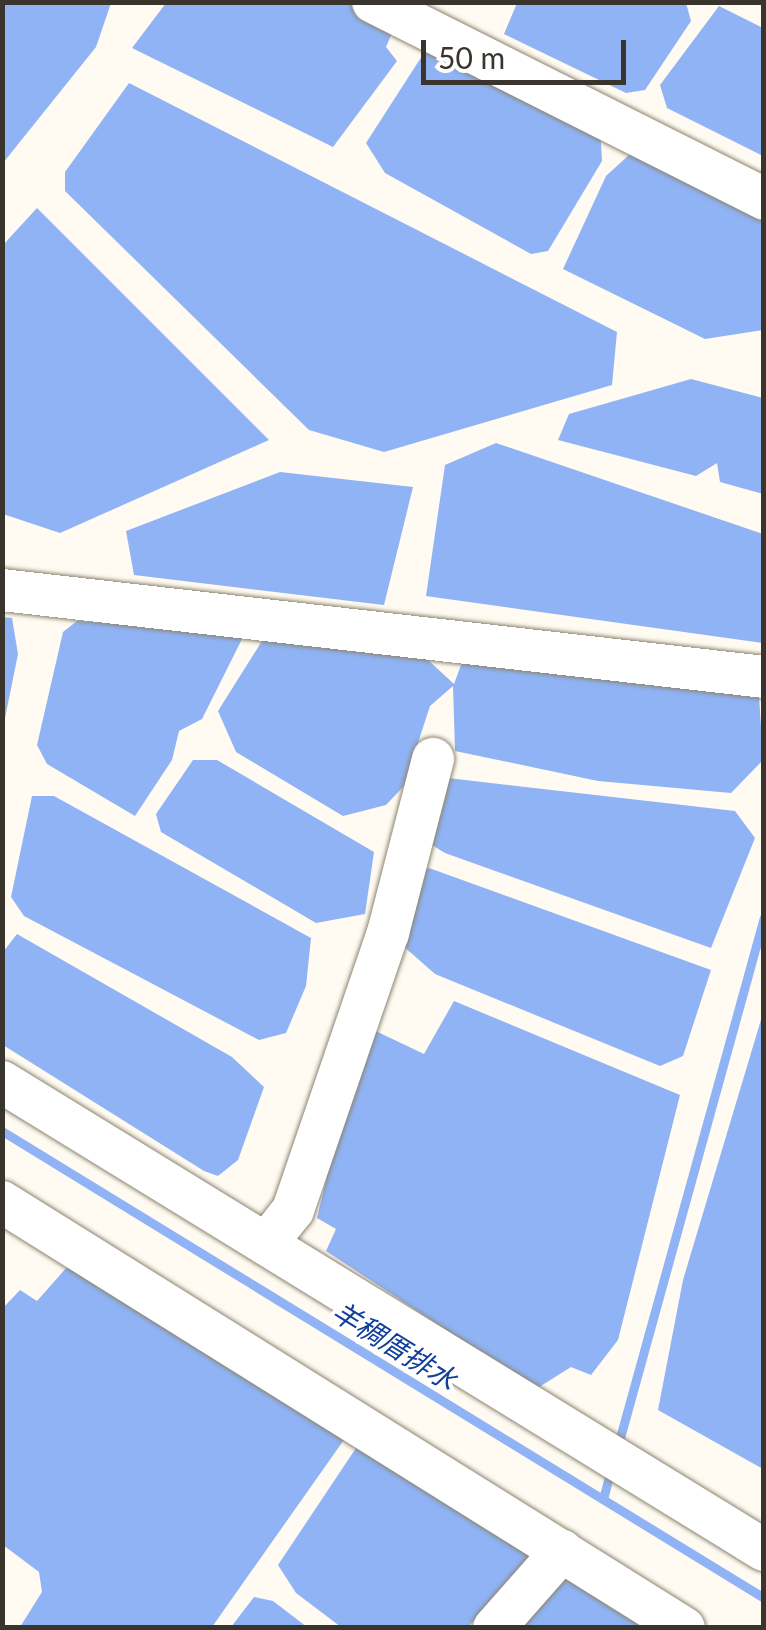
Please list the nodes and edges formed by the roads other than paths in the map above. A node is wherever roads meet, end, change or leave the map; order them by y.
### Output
1 (376, 4) edge
2 (764, 199) edge
3 (2, 590) edge
4 (764, 677) edge
5 (433, 759) dead end
6 (2, 1082) edge
7 (2, 1202) edge
8 (266, 1244) junction
9 (764, 1550) edge
10 (562, 1552) junction
11 (494, 1628) edge
12 (684, 1628) edge

1 - 2 street
3 - 4 street
5 - 8 street
6 - 8 street
7 - 10 street
8 - 9 street
10 - 11 street
10 - 12 street

